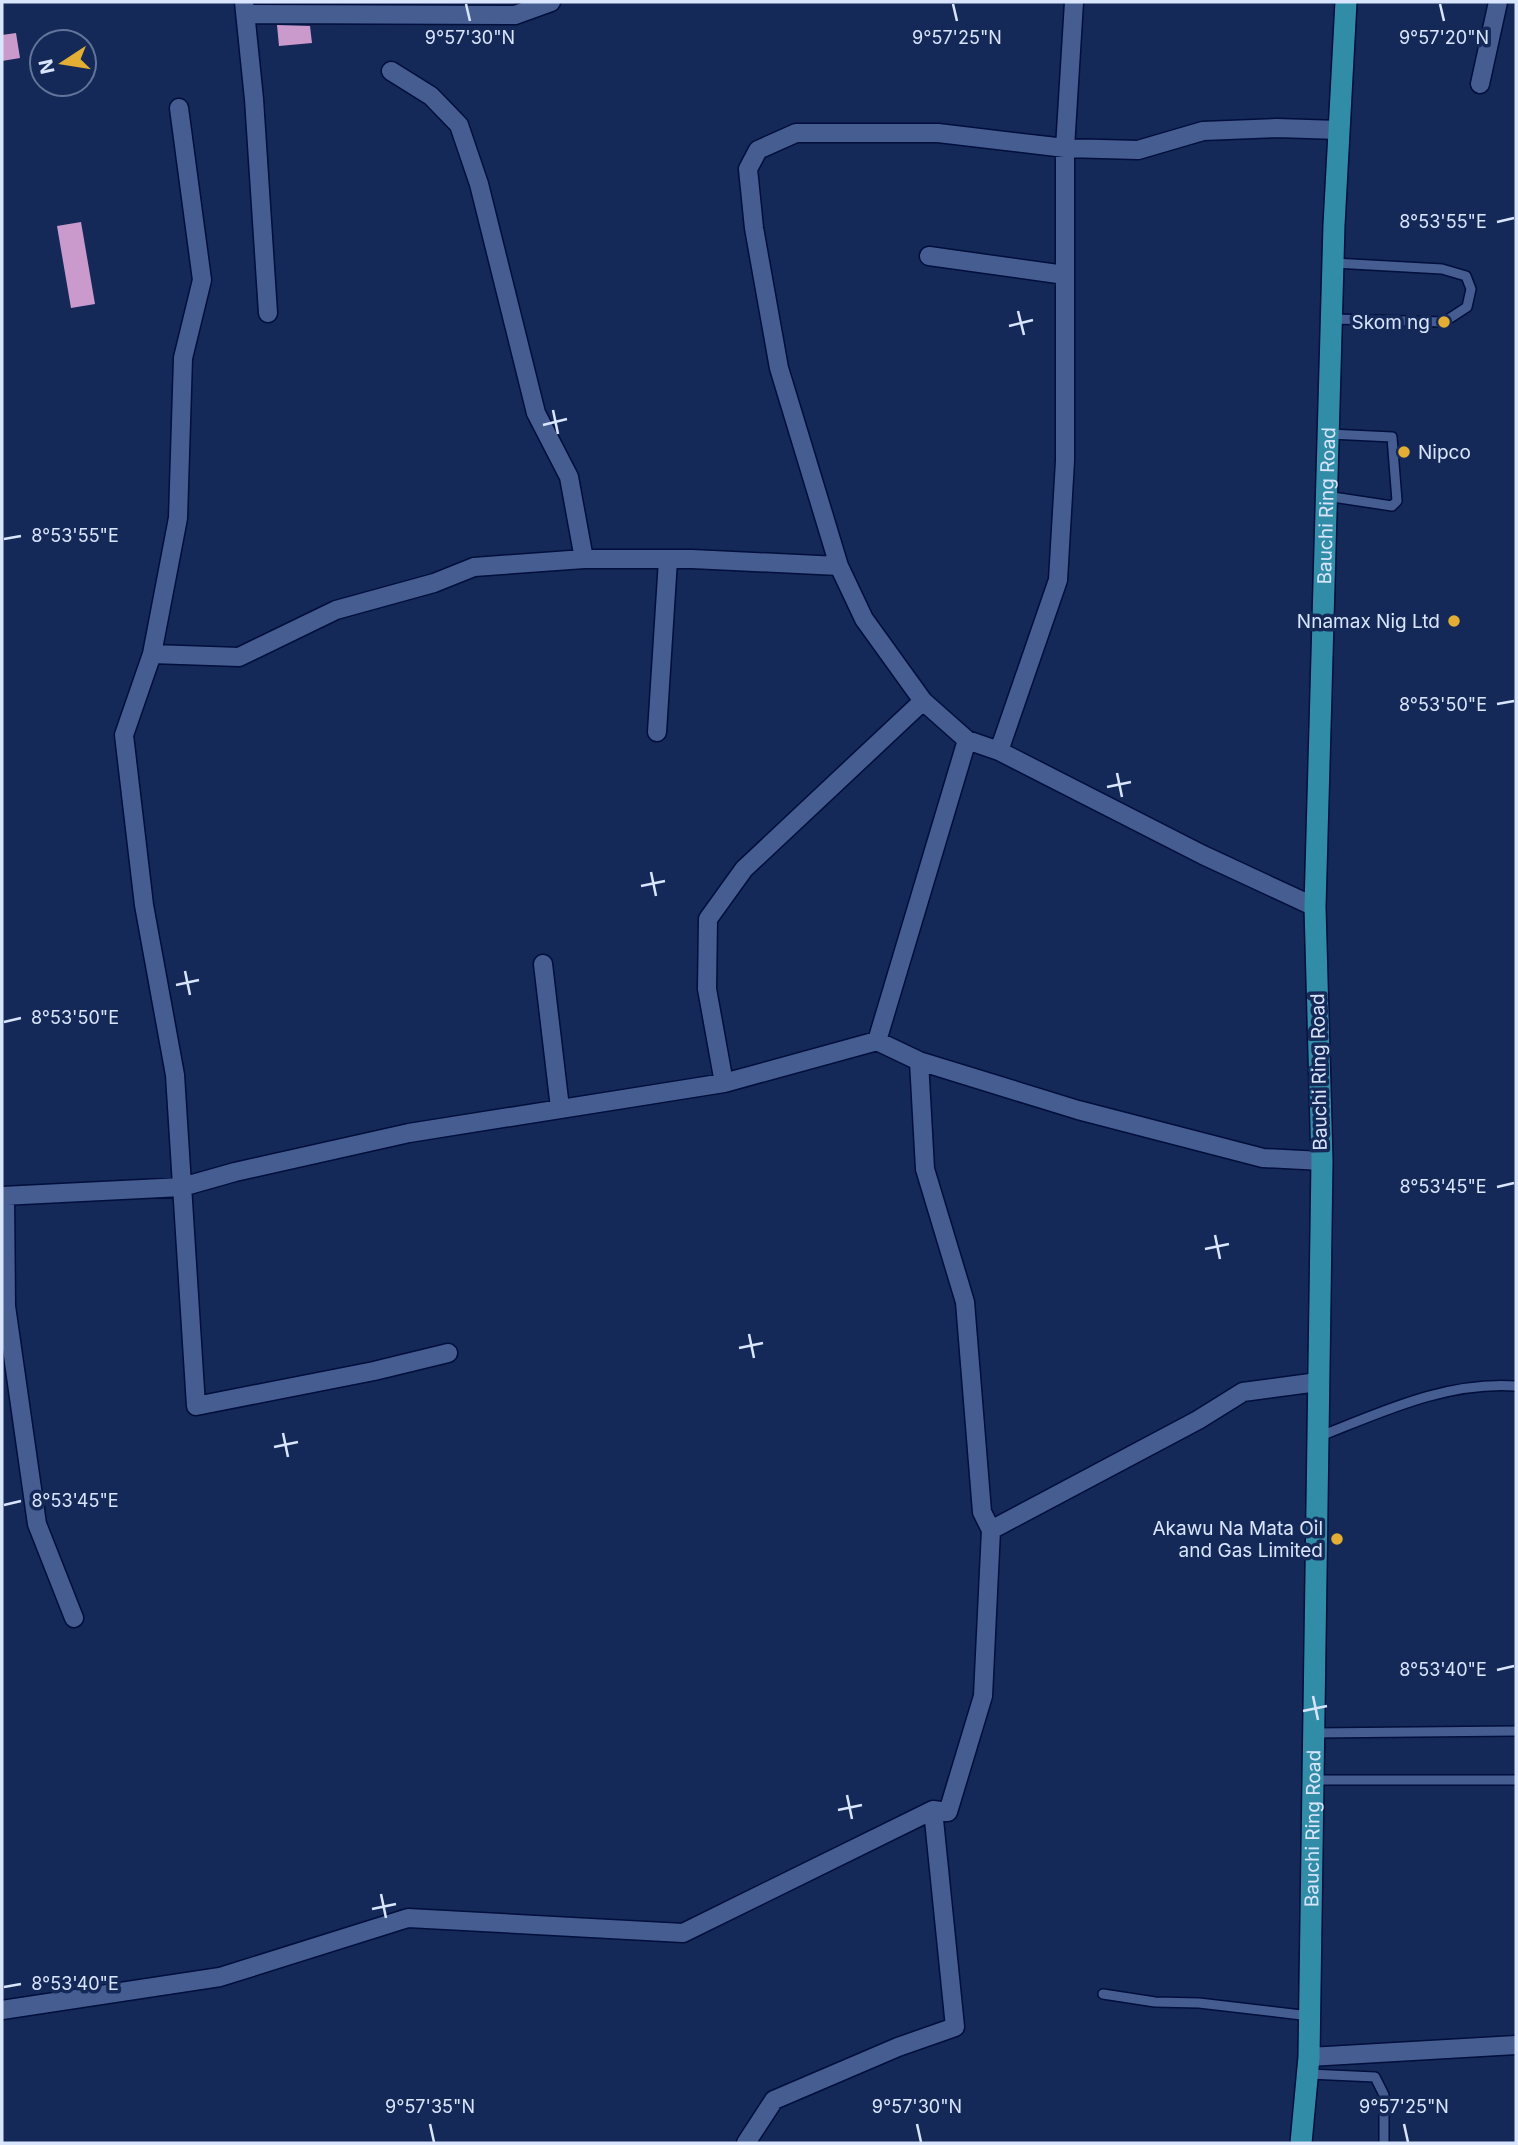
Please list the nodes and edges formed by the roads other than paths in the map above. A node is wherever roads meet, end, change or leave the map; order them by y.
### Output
1 (551, 2) edge
2 (1074, 2) edge
3 (1346, 2) edge
4 (1498, 2) edge
5 (245, 8) edge
6 (391, 71) dead end
7 (1480, 84) dead end
8 (179, 108) dead end
9 (1339, 130) junction
10 (1065, 148) junction
11 (929, 256) dead end
12 (1333, 263) junction
13 (1065, 275) junction
14 (268, 313) dead end
15 (1331, 319) junction
16 (1328, 434) junction
17 (1326, 496) junction
18 (584, 559) junction
19 (668, 560) junction
20 (839, 566) junction
21 (152, 654) junction
22 (923, 701) junction
23 (657, 732) dead end
24 (967, 740) junction
25 (999, 751) junction
26 (1315, 907) junction
27 (543, 964) dead end
28 (877, 1041) junction
29 (919, 1060) junction
30 (724, 1083) junction
31 (560, 1108) junction
32 (1322, 1161) junction
33 (181, 1187) junction
34 (3, 1197) edge
35 (448, 1353) dead end
36 (1318, 1382) junction
37 (1516, 1386) edge
38 (1316, 1438) junction
39 (990, 1530) junction
40 (74, 1618) dead end
41 (1516, 1731) edge
42 (1313, 1733) junction
43 (1313, 1780) junction
44 (1516, 1780) edge
45 (933, 1810) junction
46 (1103, 1994) dead end
47 (2, 2010) edge
48 (1310, 2016) junction
49 (1516, 2045) edge
50 (1308, 2066) junction
51 (746, 2143) edge
52 (1301, 2143) edge
53 (1384, 2143) edge

1 - 5 street
2 - 10 street
3 - 9 main road, Bauchi Ring Road
4 - 7 street
5 - 14 street
6 - 18 street
8 - 21 street
9 - 10 street
9 - 12 main road, Bauchi Ring Road
10 - 13 street
10 - 20 street
11 - 13 street
12 - 15 main road, Bauchi Ring Road
12 - 15 lane
13 - 25 street
15 - 16 main road, Bauchi Ring Road
16 - 17 main road, Bauchi Ring Road
16 - 17 lane
17 - 26 main road, Bauchi Ring Road
18 - 19 street
18 - 21 street
19 - 20 street
19 - 23 street
20 - 22 street
21 - 33 street
22 - 24 street
22 - 30 street
24 - 25 street
24 - 28 street
25 - 26 street
26 - 32 main road, Bauchi Ring Road
27 - 31 street
28 - 29 street
28 - 30 street
29 - 32 street
29 - 39 street
30 - 31 street
31 - 33 street
32 - 36 main road, Bauchi Ring Road
33 - 34 street
33 - 35 street
34 - 40 street
36 - 38 main road, Bauchi Ring Road
36 - 39 street
37 - 38 lane
38 - 42 main road, Bauchi Ring Road
39 - 45 street
41 - 42 lane
42 - 43 main road, Bauchi Ring Road
43 - 44 lane
43 - 48 main road, Bauchi Ring Road
45 - 47 street
45 - 51 street
46 - 48 lane
48 - 50 main road, Bauchi Ring Road
49 - 50 street
50 - 52 main road, Bauchi Ring Road
50 - 53 lane

